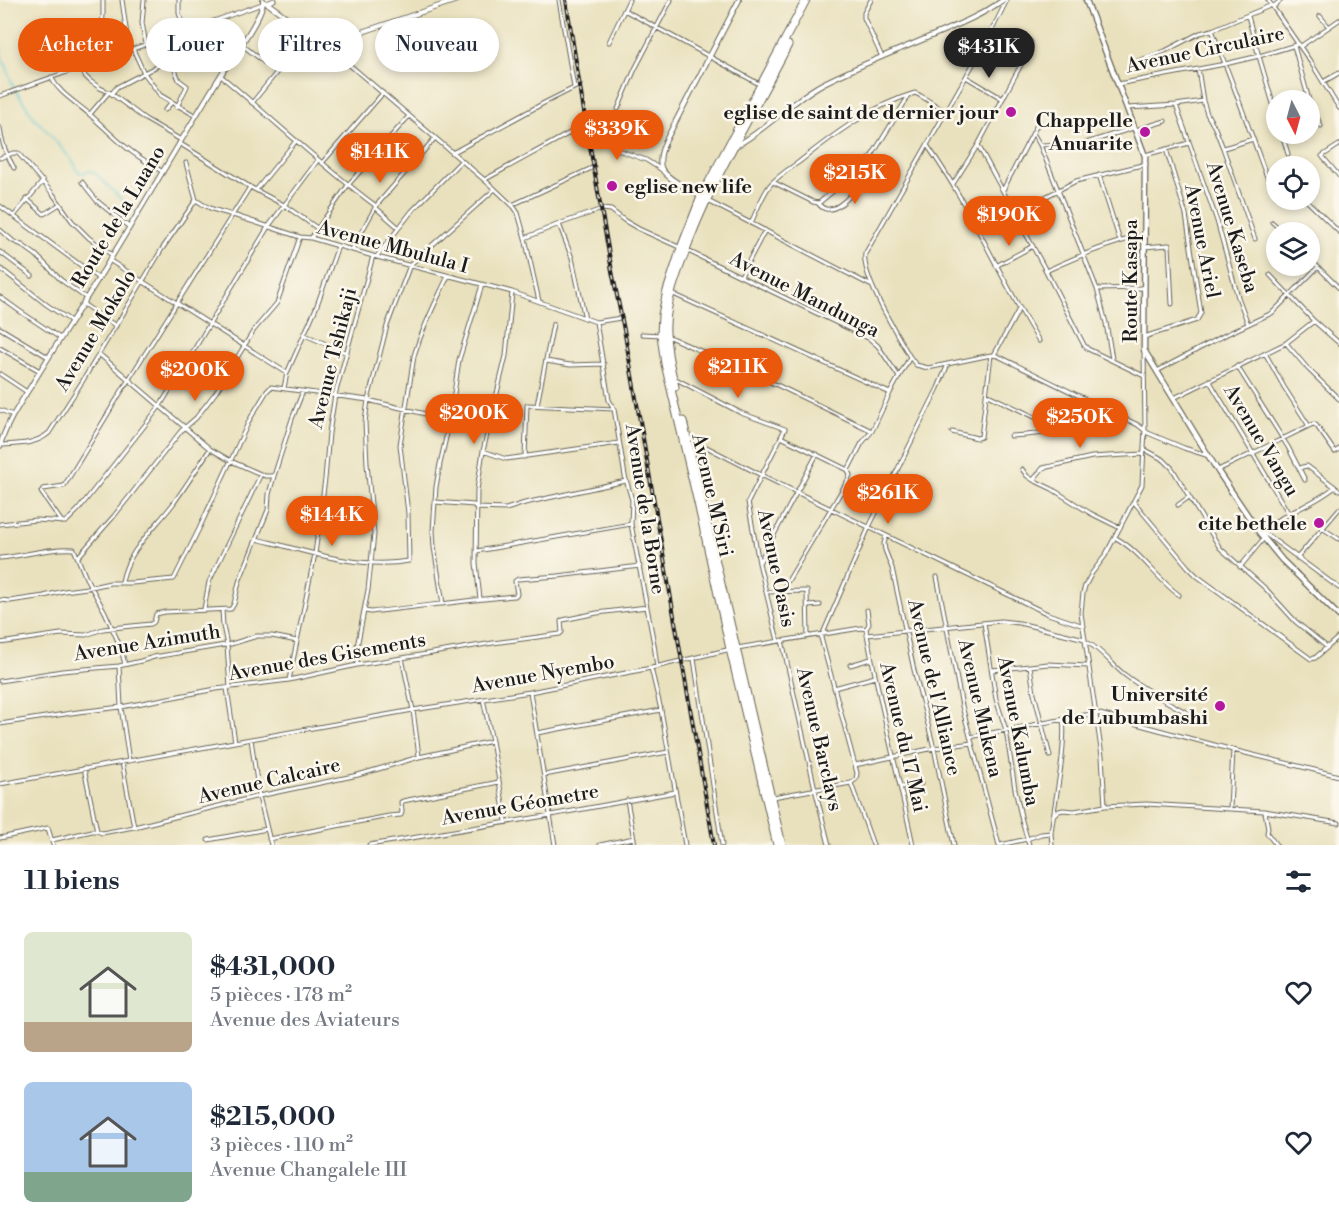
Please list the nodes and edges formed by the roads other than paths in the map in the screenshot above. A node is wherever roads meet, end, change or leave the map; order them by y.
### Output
1 (103, 0) edge
2 (122, 0) edge
3 (144, 0) edge
4 (178, 0) edge
5 (274, 0) edge
6 (457, 0) edge
7 (559, 0) edge
8 (629, 0) edge
9 (671, 0) edge
10 (739, 0) edge
11 (806, 0) edge
12 (811, 0) edge
13 (871, 0) edge
14 (1005, 0) edge
15 (1086, 0) edge
16 (1268, 0) edge
17 (1281, 0) edge
18 (265, 2) edge
19 (1272, 6) junction
20 (624, 10) junction
21 (1320, 15) dead end
22 (1248, 16) junction
23 (103, 18) edge
24 (125, 18) edge
25 (181, 18) edge
26 (222, 18) edge
27 (288, 18) edge
28 (1339, 20) edge
29 (656, 27) junction
30 (1329, 27) junction
31 (1212, 30) junction
32 (363, 32) edge
33 (246, 36) edge
34 (1028, 39) dead end
35 (609, 42) dead end
36 (146, 44) joint
37 (1300, 45) junction
38 (1294, 46) junction
39 (134, 48) edge
40 (246, 48) edge
41 (134, 55) edge
42 (1259, 56) junction
43 (258, 57) edge
44 (710, 57) junction
45 (882, 57) junction
46 (1135, 62) dead end
47 (1225, 64) junction
48 (1198, 69) junction
49 (64, 72) edge
50 (84, 72) edge
51 (176, 72) edge
52 (223, 72) edge
53 (277, 72) edge
54 (358, 72) edge
55 (144, 73) junction
56 (1339, 74) edge
57 (220, 76) junction
58 (51, 77) junction
59 (965, 77) junction
60 (1323, 82) junction
61 (1118, 84) junction
62 (580, 85) dead end
63 (761, 85) junction
64 (574, 87) junction
65 (1269, 90) edge
66 (1305, 90) edge
67 (110, 92) junction
68 (383, 93) junction
69 (909, 95) junction
70 (0, 96) edge
71 (1003, 99) junction
72 (1203, 101) junction
73 (171, 103) junction
74 (252, 103) junction
75 (1176, 105) junction
76 (177, 107) junction
77 (1128, 108) junction
78 (1339, 108) edge
79 (618, 109) dead end
80 (165, 110) dead end
81 (945, 111) junction
82 (90, 114) junction
83 (195, 116) junction
84 (409, 116) junction
85 (1039, 121) dead end
86 (1165, 121) dead end
87 (0, 128) edge
88 (1136, 128) junction
89 (1033, 133) junction
90 (435, 138) junction
91 (1253, 139) junction
92 (296, 140) junction
93 (180, 141) junction
94 (1190, 143) junction
95 (1285, 144) edge
96 (1040, 145) junction
97 (1339, 145) edge
98 (927, 146) junction
99 (978, 146) junction
100 (730, 148) junction
101 (1223, 148) junction
102 (1166, 149) junction
103 (452, 153) junction
104 (1288, 154) dead end
105 (1145, 155) junction
106 (8, 156) junction
107 (0, 158) edge
108 (318, 160) junction
109 (461, 161) junction
110 (186, 163) dead end
111 (322, 163) junction
112 (866, 164) junction
113 (1146, 164) junction
114 (594, 167) dead end
115 (14, 168) dead end
116 (662, 170) junction
117 (163, 172) junction
118 (1099, 175) junction
119 (1266, 176) edge
120 (1339, 176) edge
121 (484, 180) junction
122 (43, 181) junction
123 (82, 182) dead end
124 (773, 182) junction
125 (952, 184) junction
126 (348, 185) junction
127 (250, 187) junction
128 (495, 189) junction
129 (256, 190) junction
130 (1003, 190) junction
131 (1058, 190) junction
132 (704, 198) junction
133 (27, 199) junction
134 (196, 200) junction
135 (818, 203) junction
136 (60, 204) junction
137 (284, 205) junction
138 (512, 205) junction
139 (0, 206) edge
140 (375, 207) junction
141 (1316, 210) edge
142 (1014, 213) junction
143 (232, 215) junction
144 (14, 216) junction
145 (751, 223) junction
146 (559, 224) junction
147 (129, 227) junction
148 (268, 227) junction
149 (398, 227) junction
150 (316, 228) junction
151 (0, 230) edge
152 (765, 230) junction
153 (1339, 232) edge
154 (1144, 235) junction
155 (300, 237) junction
156 (311, 238) junction
157 (525, 238) junction
158 (1255, 239) dead end
159 (1120, 241) junction
160 (338, 246) junction
161 (1033, 246) junction
162 (1144, 247) junction
163 (683, 249) junction
164 (352, 250) junction
165 (0, 252) edge
166 (1083, 254) junction
167 (112, 255) junction
168 (375, 256) junction
169 (109, 260) junction
170 (410, 266) junction
171 (996, 266) junction
172 (0, 268) edge
173 (1320, 269) edge
174 (1046, 271) junction
175 (32, 276) dead end
176 (448, 276) junction
177 (1271, 276) edge
178 (1309, 276) edge
179 (740, 277) junction
180 (98, 278) junction
181 (143, 282) junction
182 (482, 285) junction
183 (872, 286) junction
184 (1339, 287) edge
185 (1144, 288) junction
186 (1097, 289) junction
187 (512, 292) junction
188 (671, 292) junction
189 (0, 297) edge
190 (1289, 297) junction
191 (86, 298) junction
192 (539, 301) junction
193 (82, 303) junction
194 (177, 304) junction
195 (1172, 304) dead end
196 (1019, 309) junction
197 (621, 318) dead end
198 (585, 319) junction
199 (71, 321) junction
200 (1314, 321) junction
201 (596, 322) junction
202 (553, 324) dead end
203 (1248, 324) junction
204 (210, 325) junction
205 (116, 326) junction
206 (0, 328) edge
207 (304, 334) junction
208 (642, 334) dead end
209 (663, 336) junction
210 (1144, 337) junction
211 (60, 338) junction
212 (1039, 340) dead end
213 (1286, 343) junction
214 (1339, 343) edge
215 (245, 346) junction
216 (0, 348) edge
217 (1144, 350) junction
218 (1264, 352) junction
219 (347, 353) junction
220 (99, 354) junction
221 (992, 356) junction
222 (48, 357) junction
223 (910, 357) junction
224 (1112, 360) junction
225 (545, 361) junction
226 (604, 364) junction
227 (667, 364) junction
228 (948, 364) junction
229 (1237, 366) junction
230 (1157, 370) junction
231 (40, 371) junction
232 (287, 373) junction
233 (0, 374) edge
234 (1144, 376) junction
235 (898, 377) junction
236 (673, 378) junction
237 (129, 379) junction
238 (1209, 380) junction
239 (285, 388) junction
240 (303, 391) junction
241 (27, 392) junction
242 (890, 393) junction
243 (986, 393) junction
244 (335, 395) junction
245 (1174, 398) junction
246 (1339, 399) edge
247 (368, 400) junction
248 (537, 405) junction
249 (160, 406) junction
250 (405, 409) junction
251 (615, 409) junction
252 (0, 410) edge
253 (1107, 410) junction
254 (14, 415) junction
255 (450, 420) junction
256 (1309, 426) junction
257 (185, 428) junction
258 (1144, 429) junction
259 (1061, 430) junction
260 (872, 431) junction
261 (952, 432) dead end
262 (1011, 436) dead end
263 (687, 437) junction
264 (781, 437) junction
265 (1283, 439) junction
266 (620, 442) junction
267 (0, 445) edge
268 (210, 449) junction
269 (1144, 449) junction
270 (483, 451) junction
271 (1338, 451) edge
272 (817, 454) junction
273 (1143, 454) junction
274 (1254, 454) junction
275 (1209, 456) junction
276 (525, 457) junction
277 (231, 461) junction
278 (1022, 469) dead end
279 (1300, 469) junction
280 (848, 470) junction
281 (1218, 470) junction
282 (261, 474) junction
283 (761, 475) junction
284 (274, 476) junction
285 (1033, 480) junction
286 (1305, 480) dead end
287 (626, 482) junction
288 (1335, 487) junction
289 (1339, 490) edge
290 (797, 492) junction
291 (1189, 497) junction
292 (1134, 501) junction
293 (435, 502) junction
294 (1178, 505) dead end
295 (476, 508) junction
296 (832, 508) junction
297 (1339, 509) edge
298 (1288, 514) junction
299 (62, 522) junction
300 (0, 524) edge
301 (631, 524) junction
302 (869, 527) junction
303 (1120, 528) junction
304 (1323, 528) junction
305 (1259, 532) junction
306 (886, 536) junction
307 (1115, 538) junction
308 (1264, 538) junction
309 (257, 539) junction
310 (1339, 539) edge
311 (477, 551) junction
312 (315, 554) junction
313 (78, 556) junction
314 (0, 558) edge
315 (1297, 558) junction
316 (372, 563) junction
317 (759, 563) junction
318 (640, 566) junction
319 (1240, 567) junction
320 (937, 577) dead end
321 (122, 582) junction
322 (91, 587) junction
323 (1339, 588) edge
324 (782, 591) junction
325 (766, 592) junction
326 (1179, 595) dead end
327 (480, 599) junction
328 (0, 600) edge
329 (443, 604) junction
330 (820, 605) dead end
331 (808, 606) junction
332 (647, 607) junction
333 (204, 609) junction
334 (222, 610) junction
335 (867, 610) dead end
336 (365, 611) junction
337 (1339, 616) edge
338 (984, 623) junction
339 (947, 626) junction
340 (1084, 626) junction
341 (111, 628) junction
342 (866, 629) junction
343 (906, 631) junction
344 (823, 633) junction
345 (808, 636) junction
346 (867, 636) junction
347 (1339, 637) edge
348 (297, 641) junction
349 (780, 641) junction
350 (1086, 641) junction
351 (0, 642) edge
352 (227, 645) junction
353 (733, 648) junction
354 (1327, 648) junction
355 (402, 658) junction
356 (694, 659) junction
357 (871, 659) junction
358 (125, 664) junction
359 (357, 665) junction
360 (850, 665) dead end
361 (119, 666) junction
362 (1030, 666) junction
363 (1088, 666) junction
364 (657, 667) junction
365 (651, 668) junction
366 (991, 670) junction
367 (875, 677) junction
368 (289, 680) junction
369 (0, 681) edge
370 (228, 688) junction
371 (834, 688) junction
372 (530, 692) junction
373 (483, 699) junction
374 (121, 707) junction
375 (413, 710) junction
376 (662, 710) junction
377 (1096, 713) junction
378 (1193, 716) dead end
379 (1063, 720) junction
380 (1042, 723) junction
381 (0, 724) edge
382 (1006, 730) junction
383 (537, 733) junction
384 (970, 737) junction
385 (251, 739) junction
386 (492, 741) junction
387 (235, 742) junction
388 (972, 743) junction
389 (934, 748) junction
390 (1233, 750) junction
391 (668, 752) junction
392 (1050, 756) dead end
393 (419, 757) junction
394 (894, 757) junction
395 (129, 761) junction
396 (122, 762) junction
397 (855, 765) junction
398 (84, 768) junction
399 (544, 775) junction
400 (1339, 776) edge
401 (499, 782) junction
402 (851, 783) junction
403 (0, 784) edge
404 (921, 784) dead end
405 (901, 787) junction
406 (815, 789) junction
407 (675, 792) junction
408 (259, 796) junction
409 (771, 798) junction
410 (627, 800) junction
411 (1105, 806) junction
412 (1230, 808) junction
413 (1264, 811) junction
414 (551, 815) junction
415 (1053, 815) junction
416 (507, 822) junction
417 (1339, 823) edge
418 (134, 827) junction
419 (267, 829) junction
420 (97, 831) junction
421 (1051, 833) junction
422 (0, 838) edge
423 (634, 838) junction
424 (269, 839) junction
425 (1027, 839) junction
426 (52, 840) junction
427 (208, 840) dead end
428 (3, 845) edge
429 (53, 845) edge
430 (271, 845) edge
431 (369, 845) edge
432 (555, 845) edge
433 (600, 845) edge
434 (635, 845) edge
435 (685, 845) edge
436 (723, 845) edge
437 (777, 845) edge
438 (782, 845) edge
439 (829, 845) edge
440 (873, 845) edge
441 (913, 845) edge
442 (954, 845) edge
443 (998, 845) edge
444 (1029, 845) edge
445 (1052, 845) edge
446 (1276, 845) edge

1 - 23 street
2 - 24 street
3 - 36 street
4 - 25 street
5 - 18 street
6 - 32 street
7 - 64 street
8 - 20 street
9 - 29 street
10 - 44 street
11 - 63 highway, Avenue M'Siri
12 - 100 highway, Avenue M'Siri
13 - 45 street
14 - 45 street
14 - 59 street
15 - 61 main road, Route Kasapa
16 - 19 street
17 - 19 street
18 - 26 street
18 - 27 street
18 - 33 street, Route de la Luano
19 - 22 street
19 - 37 street
20 - 29 street
20 - 35 street
21 - 30 street
22 - 31 street
22 - 42 street
28 - 30 street, Avenue Circulaire
29 - 44 street
29 - 79 street
30 - 37 street, Avenue Circulaire
31 - 46 street
31 - 47 street
34 - 71 street
36 - 39 street
37 - 38 street, Avenue Circulaire
37 - 60 street
38 - 42 street, Avenue Circulaire
38 - 66 street
40 - 43 street
41 - 55 street
42 - 47 street, Avenue Circulaire
42 - 65 street
44 - 63 street
44 - 116 street
45 - 100 street
47 - 48 street, Avenue Circulaire
47 - 91 street
48 - 61 street, Avenue Circulaire
48 - 72 street
49 - 58 street
50 - 67 street
51 - 76 street
52 - 57 street, Route de la Luano
53 - 74 street
54 - 68 street
55 - 67 street
55 - 73 street
56 - 60 street
57 - 74 street
57 - 83 street, Route de la Luano
58 - 70 street
58 - 82 street
59 - 71 street
59 - 81 street
60 - 78 street
61 - 77 main road, Route Kasapa
62 - 64 street
63 - 100 highway, Avenue M'Siri
64 - 103 street
67 - 82 street
67 - 93 street
68 - 84 street
68 - 111 street
69 - 81 street
69 - 112 street
69 - 124 street
71 - 99 street
72 - 75 street
72 - 101 street
73 - 76 street
73 - 80 street
74 - 92 street
75 - 77 street
75 - 94 street, Avenue Kaseba
76 - 83 street
77 - 88 main road, Route Kasapa
81 - 98 street
82 - 117 street
83 - 93 street, Route de la Luano
84 - 90 street
84 - 126 street
85 - 89 street
86 - 88 street
87 - 106 street
88 - 96 street
88 - 105 main road, Route Kasapa
89 - 96 street
89 - 130 street
90 - 103 street
90 - 140 street
91 - 101 street
91 - 119 street
92 - 108 street
92 - 129 street
93 - 117 street, Route de la Luano
93 - 127 street
94 - 102 street
94 - 203 street, Avenue Kaseba
95 - 104 street
96 - 131 street
97 - 120 street
98 - 125 street
98 - 183 street
99 - 125 street
99 - 130 street
100 - 132 highway, Avenue M'Siri
101 - 158 street
102 - 105 street
102 - 210 street, Avenue Ariel
103 - 109 street
105 - 113 main road, Route Kasapa
106 - 107 street
106 - 115 street
106 - 122 street
108 - 111 street
108 - 137 street
109 - 121 street
109 - 149 street
110 - 134 street
111 - 126 street
112 - 135 street
112 - 135 street
113 - 118 street
113 - 154 main road, Route Kasapa
114 - 138 street
116 - 121 street
116 - 132 street
117 - 147 street, Route de la Luano
118 - 131 street
118 - 159 street
121 - 128 street
122 - 133 street
122 - 136 street
123 - 147 street
124 - 135 street
124 - 145 street
125 - 171 street
126 - 140 street
126 - 150 street
127 - 129 street
127 - 143 street
128 - 138 street
128 - 170 street
129 - 137 street
130 - 142 street
131 - 142 street
131 - 166 street
132 - 145 street
132 - 163 highway, Avenue M'Siri
133 - 136 street
133 - 144 street
134 - 143 street, Avenue Mbulula I
134 - 181 street, Avenue Mokolo
136 - 167 street
137 - 148 street
137 - 150 street
138 - 157 street
139 - 144 street
140 - 149 street
140 - 164 street
141 - 153 street
142 - 161 street
143 - 148 street, Avenue Mbulula I
143 - 194 street
144 - 180 street
145 - 152 street
146 - 157 street, Avenue Mandunga
146 - 163 street, Avenue Mandunga
146 - 198 street
147 - 167 street, Route de la Luano
148 - 155 street, Avenue Mbulula I
148 - 204 street
149 - 168 street
150 - 156 street
151 - 191 street
152 - 179 street
152 - 183 street
154 - 159 street
154 - 162 main road, Route Kasapa
155 - 156 street, Avenue Mbulula I
155 - 215 street
156 - 160 street, Avenue Mbulula I
157 - 192 street
159 - 166 street
160 - 164 street, Avenue Mbulula I
160 - 207 street
161 - 171 street
161 - 174 street
162 - 185 main road, Route Kasapa
162 - 195 street
163 - 179 street, Avenue Mandunga
163 - 188 highway, Avenue M'Siri
163 - 209 highway, Avenue M'Siri
164 - 168 street, Avenue Mbulula I
165 - 175 street
166 - 174 street
166 - 186 street
167 - 169 street, Route de la Luano
168 - 170 street, Avenue Mbulula I
168 - 219 street, Avenue Tshikaji
169 - 180 street, Route de la Luano
169 - 181 street
170 - 176 street, Avenue Mbulula I
170 - 247 street
171 - 196 street
172 - 199 street
173 - 184 street
174 - 224 street
176 - 182 street, Avenue Mbulula I
176 - 250 street
177 - 190 street
178 - 190 street
179 - 235 street, Avenue Mandunga
180 - 191 street, Route de la Luano
181 - 194 street
181 - 205 street, Avenue Mokolo
182 - 187 street, Avenue Mbulula I
182 - 255 street
183 - 223 street
185 - 186 street
185 - 210 main road, Route Kasapa
186 - 224 street
187 - 192 street, Avenue Mbulula I
187 - 270 street
188 - 209 highway, Avenue M'Siri
188 - 242 street
189 - 211 street
190 - 200 street
190 - 203 street
191 - 193 street, Route de la Luano
192 - 198 street, Avenue Mbulula I
193 - 199 street, Route de la Luano
193 - 205 street
194 - 204 street
194 - 237 street
196 - 212 street
196 - 221 street
197 - 201 street, Avenue Mbulula I
198 - 201 street, Avenue Mbulula I
199 - 211 street, Route de la Luano
200 - 213 street
200 - 214 street
201 - 226 street, Avenue de la Borne
202 - 225 street
203 - 230 street
204 - 215 street
204 - 249 street
205 - 220 street, Avenue Mokolo
206 - 222 street
207 - 219 street
207 - 232 street
208 - 209 street
209 - 227 highway, Avenue M'Siri
209 - 260 street
210 - 217 main road, Route Kasapa
211 - 222 street, Route de la Luano
213 - 218 street
213 - 246 street
215 - 232 street
215 - 257 street
216 - 231 street
217 - 230 main road, Route Kasapa
217 - 234 street
218 - 229 street
218 - 256 street
219 - 244 street, Avenue Tshikaji
220 - 237 street
220 - 267 street, Avenue Mokolo
221 - 228 street
221 - 243 street
221 - 253 street
222 - 231 street, Route de la Luano
223 - 228 street
223 - 235 street
224 - 234 street
225 - 226 street
225 - 248 street
226 - 251 street, Avenue de la Borne
227 - 236 highway, Avenue M'Siri
227 - 353 highway, Avenue M'Siri
228 - 302 street
229 - 238 street
229 - 265 street
230 - 245 main road, Route Kasapa
231 - 241 street, Route de la Luano
232 - 239 street
233 - 241 street
234 - 258 street
235 - 242 street
236 - 263 highway, Avenue M'Siri
236 - 264 street
237 - 249 street
237 - 299 street
238 - 245 street
238 - 274 street, Avenue Vangu
239 - 240 street
239 - 277 street
240 - 244 street
240 - 284 street
241 - 254 street, Route de la Luano
242 - 260 street
243 - 259 street
243 - 261 street
244 - 247 street
244 - 312 street, Avenue Tshikaji
245 - 275 main road, Route Kasapa
247 - 250 street
247 - 316 street
248 - 251 street
248 - 276 street
249 - 257 street
249 - 299 street
250 - 255 street
250 - 316 street
251 - 266 street, Avenue de la Borne
252 - 254 street
253 - 258 street
253 - 259 street
254 - 267 street, Route de la Luano
255 - 293 street
256 - 265 street
256 - 271 street
257 - 268 street
257 - 313 street
258 - 269 street
258 - 275 street
259 - 262 street
260 - 280 street
263 - 283 street
263 - 353 highway, Avenue M'Siri
264 - 272 street
264 - 283 street, Avenue Oasis
265 - 274 street
265 - 279 street
266 - 276 street
266 - 287 street, Avenue de la Borne
268 - 277 street
268 - 321 street
269 - 273 street
269 - 291 street
270 - 276 street
270 - 295 street
272 - 280 street
272 - 290 street
273 - 285 street
273 - 292 street
274 - 281 street
274 - 298 street, Avenue Vangu
275 - 281 main road, Route Kasapa
277 - 282 street
277 - 321 street
278 - 285 street
279 - 286 street
279 - 288 street
280 - 296 street
281 - 305 main road, Route Kasapa
282 - 284 street
282 - 333 street
283 - 290 street
283 - 317 street, Avenue Oasis
284 - 309 street
285 - 303 street
287 - 295 street
287 - 301 street, Avenue de la Borne
288 - 289 street
288 - 298 street
290 - 296 street
290 - 317 street
291 - 294 street
291 - 319 street
292 - 303 street
292 - 354 street
293 - 295 street
293 - 329 street
295 - 311 street
296 - 302 street
296 - 324 street
297 - 304 street
298 - 305 street
299 - 300 street
301 - 311 street
301 - 318 street, Avenue de la Borne
302 - 306 street
302 - 344 street
303 - 307 street
304 - 310 street
304 - 315 street
305 - 308 main road, Route Kasapa
305 - 315 street
306 - 340 street
306 - 343 street, Avenue de l'Alliance
307 - 326 street
307 - 340 street
308 - 319 street
308 - 337 main road, Route Kasapa
309 - 312 street
309 - 334 street
311 - 327 street
312 - 316 street
312 - 348 street, Avenue Tshikaji
313 - 314 street
313 - 322 street
315 - 323 street
316 - 336 street
317 - 325 street, Avenue Oasis
318 - 327 street
318 - 332 street, Avenue de la Borne
319 - 354 street
320 - 339 street, Avenue Mukena
321 - 322 street
322 - 328 street
322 - 341 street
324 - 325 street
324 - 331 street
325 - 349 street, Avenue Oasis
327 - 329 street
329 - 336 street
330 - 331 street
331 - 345 street
332 - 355 street, Avenue des Gisements
332 - 364 street, Avenue de la Borne
333 - 334 street
333 - 341 street
334 - 352 street
335 - 342 street
336 - 359 street
338 - 339 street
338 - 350 street
338 - 366 street, Avenue Kalumba
339 - 343 street
339 - 384 street, Avenue Mukena
340 - 350 street
341 - 351 street
341 - 358 street
342 - 344 street, Avenue Nyembo
342 - 346 street
343 - 346 street
343 - 389 street, Avenue de l'Alliance
344 - 345 street, Avenue Nyembo
344 - 371 street
345 - 349 street, Avenue Nyembo
346 - 357 street, Avenue du 17 Mai
347 - 354 street
348 - 352 street, Avenue Azimuth
348 - 368 street, Avenue Tshikaji
349 - 353 street, Avenue Nyembo
349 - 406 street, Avenue Barclays
350 - 363 street
350 - 378 street
352 - 358 street, Avenue Azimuth
352 - 370 street
353 - 356 street, Avenue Nyembo
353 - 409 highway, Avenue M'Siri
353 - 437 highway, Avenue M'Siri
355 - 359 street, Avenue des Gisements
355 - 375 street
356 - 364 street, Avenue Nyembo
356 - 436 street
357 - 360 street
357 - 367 street, Avenue du 17 Mai
358 - 361 street, Avenue Azimuth
359 - 368 street, Avenue des Gisements
361 - 369 street, Avenue Azimuth
361 - 374 street
362 - 363 street
362 - 366 street
362 - 380 street
363 - 377 street
364 - 365 street, Avenue Nyembo
365 - 372 street, Avenue Nyembo
365 - 376 street
366 - 382 street, Avenue Kalumba
367 - 371 street
367 - 394 street, Avenue du 17 Mai
368 - 370 street, Avenue des Gisements
370 - 374 street, Avenue des Gisements
370 - 387 street
371 - 397 street
372 - 373 street, Avenue Nyembo
372 - 383 street
373 - 375 street, Avenue Nyembo
373 - 386 street
374 - 381 street, Avenue des Gisements
374 - 395 street
375 - 385 street, Avenue Nyembo
375 - 393 street
376 - 383 street
376 - 391 street
377 - 379 street
377 - 390 street
377 - 411 street
379 - 380 street
379 - 415 street
380 - 382 street
380 - 392 street
382 - 384 street
382 - 425 street, Avenue Kalumba
383 - 399 street
384 - 388 street, Avenue Mukena
385 - 387 street, Avenue Nyembo
385 - 408 street
386 - 393 street, Avenue Calcaire
386 - 401 street
387 - 395 street, Avenue Nyembo
388 - 389 street
388 - 443 street, Avenue Mukena
389 - 394 street
389 - 442 street, Avenue de l'Alliance
390 - 400 street
390 - 412 street
391 - 399 street
391 - 407 street
393 - 408 street, Avenue Calcaire
394 - 397 street
394 - 405 street, Avenue du 17 Mai
395 - 396 street, Avenue Nyembo
396 - 398 street, Avenue Nyembo
396 - 418 street
397 - 402 street
398 - 403 street, Avenue Nyembo
398 - 420 street
399 - 414 street
401 - 416 street
401 - 424 street
402 - 406 street
402 - 440 street
404 - 405 street
405 - 441 street, Avenue du 17 Mai
406 - 409 street
406 - 439 street, Avenue Barclays
407 - 410 street, Avenue Géometre
407 - 435 street
408 - 418 street, Avenue Calcaire
408 - 419 street
409 - 438 highway, Avenue M'Siri
410 - 414 street, Avenue Géometre
410 - 423 street
411 - 412 street
411 - 415 street
412 - 413 street
413 - 417 street
413 - 446 street
414 - 416 street, Avenue Géometre
414 - 432 street
415 - 421 street
416 - 431 street, Avenue Géometre
418 - 420 street, Avenue Calcaire
419 - 424 street
419 - 427 street
420 - 426 street, Avenue Calcaire
421 - 425 street
421 - 445 street
422 - 426 street
422 - 428 street
423 - 433 street
423 - 434 street
424 - 430 street
425 - 443 street
425 - 444 street, Avenue Kalumba
426 - 429 street

